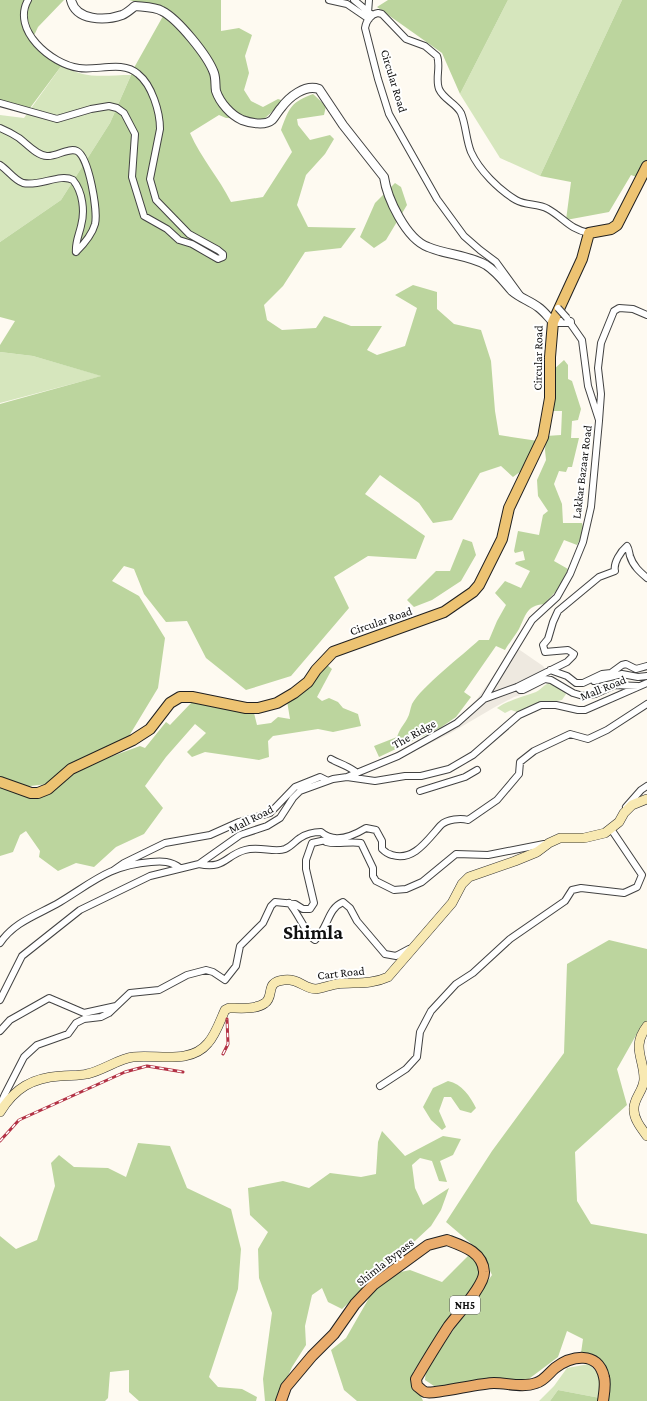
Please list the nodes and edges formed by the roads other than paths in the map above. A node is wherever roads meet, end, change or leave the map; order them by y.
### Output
1 (28, 0) edge
2 (71, 0) edge
3 (329, 0) edge
4 (354, 0) edge
5 (370, 0) edge
6 (370, 16) junction
7 (0, 103) edge
8 (0, 128) edge
9 (0, 165) edge
10 (647, 166) edge
11 (589, 233) junction
12 (522, 298) junction
13 (558, 308) dead end
14 (647, 315) edge
15 (568, 320) junction
16 (553, 322) junction
17 (599, 421) junction
18 (647, 578) edge
19 (557, 597) junction
20 (555, 616) junction
21 (520, 641) joint
22 (647, 666) edge
23 (550, 670) junction
24 (647, 676) edge
25 (647, 681) edge
26 (584, 683) junction
27 (637, 686) junction
28 (517, 687) junction
29 (484, 699) junction
30 (647, 704) edge
31 (331, 759) dead end
32 (477, 770) dead end
33 (357, 773) junction
34 (347, 777) junction
35 (326, 780) junction
36 (0, 782) edge
37 (647, 786) edge
38 (420, 791) dead end
39 (647, 799) edge
40 (624, 813) junction
41 (611, 829) junction
42 (335, 838) junction
43 (325, 842) junction
44 (549, 843) junction
45 (199, 864) junction
46 (180, 868) junction
47 (114, 870) junction
48 (289, 903) junction
49 (0, 943) edge
50 (414, 947) junction
51 (0, 1000) edge
52 (118, 1006) junction
53 (647, 1026) edge
54 (0, 1031) edge
55 (380, 1086) dead end
56 (2, 1110) edge
57 (647, 1136) edge
58 (281, 1401) edge
59 (603, 1401) edge

1 - 7 street
2 - 12 street
3 - 6 street
4 - 6 street
5 - 6 street
6 - 11 street, Circular Road
6 - 12 street, Circular Road
8 - 9 street
10 - 11 main road
11 - 16 main road
12 - 16 street, Circular Road
13 - 15 street, bridge
14 - 17 street, Lakkar Bazaar Road
15 - 16 street
15 - 17 street
16 - 36 main road, Circular Road
17 - 19 street, Lakkar Bazaar Road
18 - 20 street
19 - 20 street
19 - 21 street, Lakkar Bazaar Road
20 - 23 street, The Ridge
21 - 29 street, The Ridge
22 - 26 street
23 - 26 street
23 - 28 street, The Ridge
24 - 26 street
25 - 27 street, Mall Road
27 - 28 street
27 - 34 street, Mall Road
28 - 29 street, The Ridge
29 - 33 street, The Ridge
30 - 42 street
31 - 33 street
32 - 38 street
33 - 34 street, The Ridge
34 - 35 street, Mall Road
35 - 45 street, Mall Road
35 - 47 street
37 - 40 street
39 - 40 main road, Cart Road
40 - 41 main road, Cart Road
41 - 44 main road, Cart Road
41 - 55 street
42 - 43 street
42 - 45 street
43 - 44 street
43 - 48 street
44 - 50 main road, Cart Road
45 - 46 street, Mall Road
46 - 47 street
46 - 51 street, Mall Road
47 - 49 street
48 - 50 street
48 - 52 street
50 - 56 main road, Cart Road
52 - 54 street
52 - 56 street
53 - 57 main road
58 - 59 highway, Shimla Bypass / NH5

